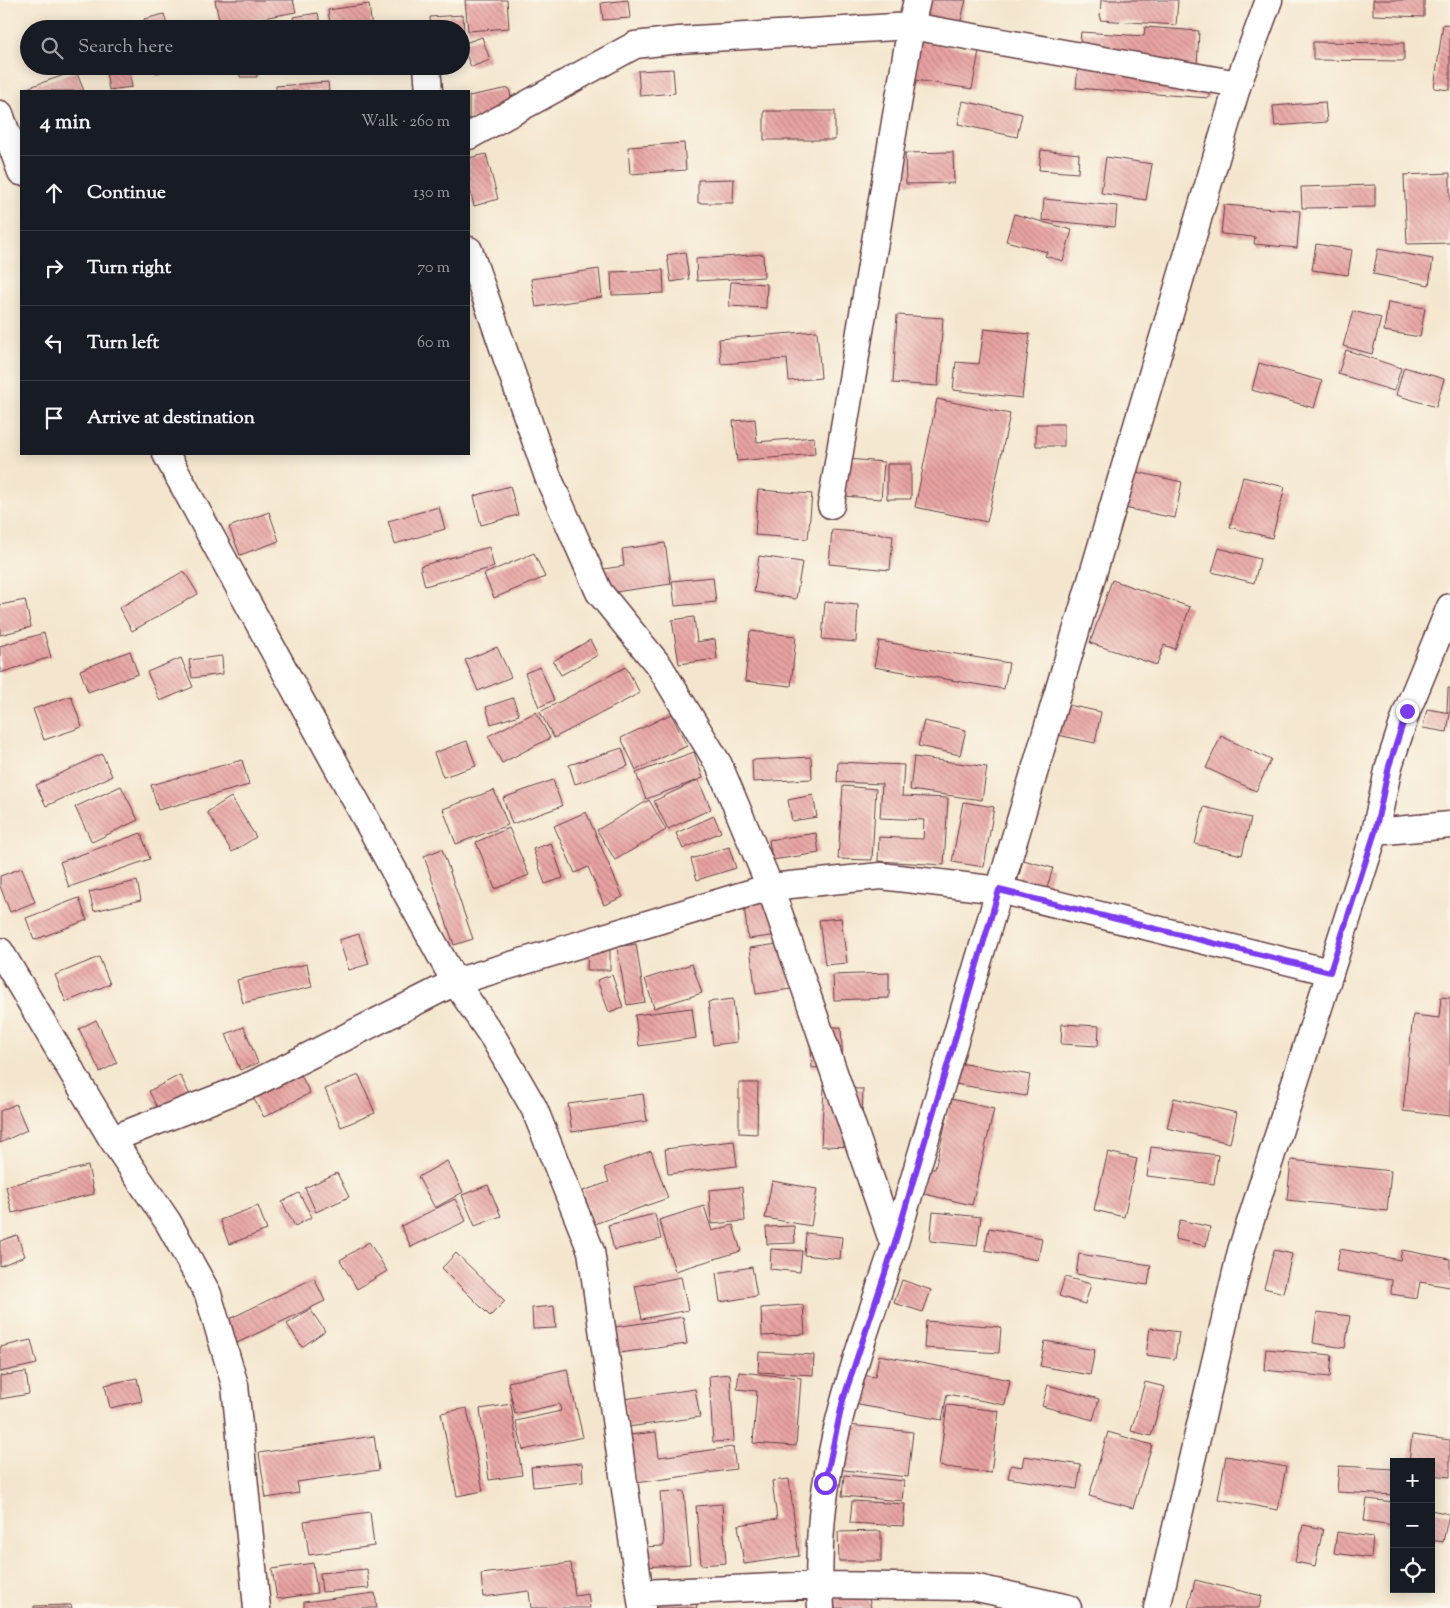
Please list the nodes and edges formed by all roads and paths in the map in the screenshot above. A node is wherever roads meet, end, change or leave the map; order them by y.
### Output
1 (917, 0) edge
2 (1269, 0) edge
3 (911, 26) junction
4 (428, 75) edge
5 (1238, 84) junction
6 (429, 90) edge
7 (0, 114) edge
8 (470, 135) edge
9 (12, 166) edge
10 (470, 253) edge
11 (167, 455) edge
12 (831, 505) dead end
13 (1450, 606) edge
14 (1450, 825) edge
15 (1375, 832) junction
16 (770, 887) junction
17 (999, 890) junction
18 (0, 951) edge
19 (1330, 972) junction
20 (455, 982) junction
21 (112, 1139) junction
22 (894, 1246) junction
23 (820, 1596) edge
24 (641, 1600) edge
25 (257, 1608) edge
26 (1068, 1608) edge
27 (1157, 1608) edge

1 - 3 street
2 - 5 street
3 - 5 street
3 - 8 street
3 - 12 street
4 - 6 street
5 - 17 street
7 - 9 street
10 - 16 street
11 - 20 street
13 - 15 street
14 - 15 street
15 - 19 street
16 - 17 street
16 - 20 street
16 - 22 street
17 - 19 street
17 - 22 street
18 - 21 street
19 - 27 street
20 - 21 street
20 - 24 street
21 - 25 street
22 - 23 street
23 - 24 street
23 - 26 street

